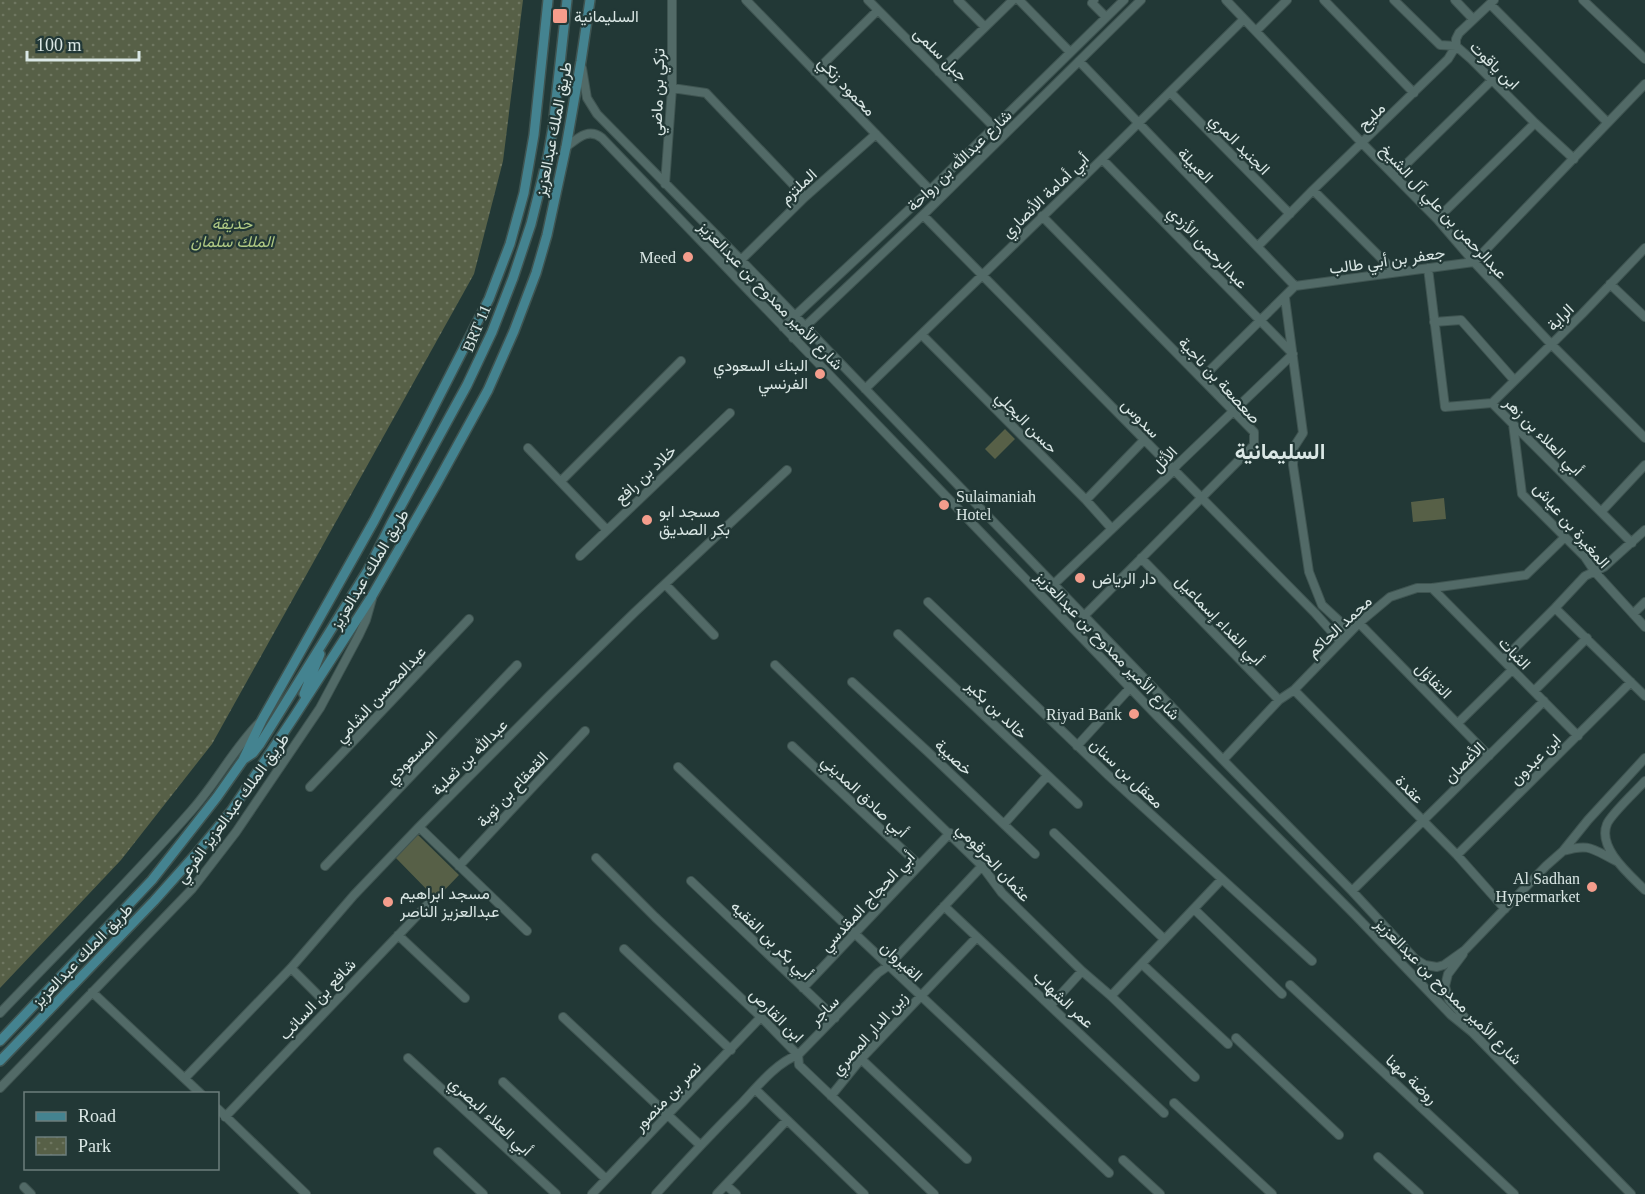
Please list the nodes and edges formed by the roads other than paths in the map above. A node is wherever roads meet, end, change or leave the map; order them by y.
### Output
1 (548, 0) edge
2 (567, 0) edge
3 (590, 0) edge
4 (672, 0) edge
5 (746, 0) edge
6 (868, 0) edge
7 (958, 0) edge
8 (1013, 0) edge
9 (1019, 0) edge
10 (1094, 0) edge
11 (1124, 0) edge
12 (1141, 0) edge
13 (1226, 0) edge
14 (1287, 0) edge
15 (1324, 0) edge
16 (1394, 0) edge
17 (1455, 0) edge
18 (1583, 0) edge
19 (1492, 2) edge
20 (878, 10) junction
21 (1106, 18) junction
22 (1244, 19) junction
23 (1473, 20) junction
24 (985, 27) junction
25 (1256, 31) junction
26 (1456, 46) junction
27 (1070, 52) junction
28 (1645, 59) edge
29 (581, 61) junction
30 (1079, 62) junction
31 (815, 72) junction
32 (939, 72) junction
33 (1492, 80) junction
34 (672, 88) junction
35 (1644, 88) edge
36 (1170, 92) junction
37 (1414, 93) junction
38 (1607, 122) junction
39 (1535, 123) junction
40 (1137, 124) junction
41 (994, 126) junction
42 (876, 134) junction
43 (1362, 143) junction
44 (566, 147) junction
45 (1102, 159) junction
46 (1574, 159) junction
47 (1395, 175) junction
48 (665, 184) junction
49 (930, 190) junction
50 (1313, 190) junction
51 (805, 197) junction
52 (1290, 214) junction
53 (923, 215) junction
54 (1042, 216) junction
55 (1437, 219) junction
56 (1258, 246) junction
57 (1643, 253) edge
58 (741, 260) junction
59 (1474, 262) junction
60 (1428, 268) junction
61 (1395, 272) junction
62 (982, 275) junction
63 (1610, 284) junction
64 (1295, 286) junction
65 (1285, 298) junction
66 (794, 315) junction
67 (1645, 317) edge
68 (1262, 321) junction
69 (1434, 322) junction
70 (805, 326) junction
71 (783, 327) junction
72 (922, 335) junction
73 (793, 338) junction
74 (1551, 344) junction
75 (1293, 354) junction
76 (681, 361) dead end
77 (1202, 378) junction
78 (1514, 380) junction
79 (864, 389) junction
80 (1492, 403) junction
81 (1233, 410) junction
82 (730, 413) dead end
83 (1513, 424) junction
84 (1645, 438) edge
85 (1144, 440) junction
86 (528, 448) dead end
87 (1645, 465) edge
88 (787, 470) dead end
89 (1173, 471) junction
90 (561, 481) junction
91 (1200, 498) junction
92 (1086, 500) junction
93 (1601, 512) junction
94 (1112, 529) junction
95 (607, 530) junction
96 (1645, 530) edge
97 (1565, 537) junction
98 (1632, 543) junction
99 (580, 556) dead end
100 (1141, 558) junction
101 (1595, 572) junction
102 (665, 584) junction
103 (1054, 584) junction
104 (1432, 588) junction
105 (372, 596) junction
106 (928, 602) dead end
107 (1645, 602) edge
108 (1555, 608) junction
109 (1633, 614) junction
110 (1084, 616) junction
111 (469, 619) dead end
112 (1359, 623) junction
113 (1645, 627) edge
114 (1350, 631) junction
115 (898, 634) dead end
116 (714, 635) dead end
117 (326, 638) junction
118 (1587, 638) junction
119 (1340, 641) junction
120 (1503, 660) junction
121 (517, 665) dead end
122 (775, 665) dead end
123 (1512, 670) junction
124 (852, 682) dead end
125 (1631, 682) junction
126 (1130, 688) junction
127 (1294, 690) junction
128 (1534, 691) junction
129 (1645, 696) edge
130 (1279, 700) junction
131 (1544, 701) junction
132 (294, 717) junction
133 (262, 720) junction
134 (1458, 723) junction
135 (585, 731) dead end
136 (1578, 736) junction
137 (792, 746) dead end
138 (1077, 746) junction
139 (1489, 756) junction
140 (1645, 758) edge
141 (243, 760) junction
142 (1223, 760) junction
143 (678, 767) dead end
144 (1047, 776) junction
145 (1645, 781) edge
146 (310, 787) dead end
147 (1078, 804) dead end
148 (1424, 821) junction
149 (1004, 824) junction
150 (418, 827) junction
151 (950, 833) junction
152 (1054, 833) dead end
153 (1563, 851) junction
154 (1035, 854) dead end
155 (1457, 855) junction
156 (596, 858) dead end
157 (1617, 861) junction
158 (919, 865) junction
159 (325, 866) dead end
160 (459, 866) junction
161 (982, 866) junction
162 (1222, 879) junction
163 (691, 881) dead end
164 (1645, 890) edge
165 (1352, 891) junction
166 (430, 902) dead end
167 (944, 906) junction
168 (1194, 909) junction
169 (1505, 909) junction
170 (527, 931) dead end
171 (398, 934) junction
172 (854, 934) junction
173 (977, 937) junction
174 (1164, 939) junction
175 (624, 949) dead end
176 (1465, 950) junction
177 (1312, 961) dead end
178 (1142, 964) junction
179 (888, 966) junction
180 (291, 968) junction
181 (1082, 971) junction
182 (1290, 986) dead end
183 (803, 988) junction
184 (92, 992) junction
185 (1282, 994) dead end
186 (1111, 996) junction
187 (920, 997) junction
188 (465, 998) dead end
189 (1051, 1005) junction
190 (329, 1006) junction
191 (0, 1013) edge
192 (563, 1017) dead end
193 (761, 1017) junction
194 (835, 1018) junction
195 (1472, 1032) junction
196 (1236, 1038) dead end
197 (0, 1041) edge
198 (1228, 1044) dead end
199 (730, 1050) junction
200 (798, 1055) junction
201 (408, 1058) dead end
202 (861, 1059) junction
203 (0, 1061) edge
204 (1195, 1077) dead end
205 (185, 1078) junction
206 (503, 1082) dead end
207 (0, 1088) edge
208 (755, 1089) junction
209 (199, 1092) edge
210 (831, 1096) junction
211 (1174, 1103) dead end
212 (219, 1110) edge
213 (1164, 1113) dead end
214 (668, 1115) junction
215 (225, 1117) junction
216 (787, 1120) junction
217 (1339, 1135) dead end
218 (700, 1145) junction
219 (438, 1152) dead end
220 (1378, 1157) dead end
221 (967, 1159) dead end
222 (1123, 1160) dead end
223 (1109, 1173) dead end
224 (606, 1179) junction
225 (726, 1185) junction
226 (24, 1186) dead end
227 (32, 1194) edge
228 (306, 1194) edge
229 (483, 1194) edge
230 (556, 1194) edge
231 (592, 1194) edge
232 (656, 1194) edge
233 (717, 1194) edge
234 (736, 1194) edge
235 (864, 1194) edge
236 (934, 1194) edge
237 (1160, 1194) edge
238 (1272, 1194) edge
239 (1419, 1194) edge
240 (1514, 1194) edge
241 (1631, 1194) edge

1 - 133 main road, طريق الملك عبدالعزيز
2 - 117 main road, BRT 11
3 - 29 main road, طريق الملك عبدالعزيز
4 - 34 street, تركي بن ماضي
5 - 31 street, محمود زنكي
6 - 20 street, جبل سلمى
7 - 24 street
8 - 24 street
9 - 27 street
10 - 21 street
11 - 21 street, شارع عبدالله بن رواحة
12 - 30 street, شارع عبدالله بن رواحة
13 - 22 street, عبدالرحمن بن علي آل الشيخ
14 - 25 street
15 - 37 street
16 - 26 street, ابن ياقوت
17 - 23 street
18 - 28 street
19 - 23 street, مليح
19 - 38 street
20 - 31 street
20 - 32 street, جبل سلمى
21 - 27 street, شارع عبدالله بن رواحة
22 - 25 street, عبدالرحمن بن علي آل الشيخ
22 - 36 street, أبي أمامة الأنصاري
23 - 26 street, مليح
24 - 32 street
25 - 43 street, عبدالرحمن بن علي آل الشيخ
26 - 33 street, ابن ياقوت
26 - 37 street, مليح
27 - 41 street, شارع عبدالله بن رواحة
29 - 44 main road, طريق الملك عبدالعزيز
29 - 48 street, شارع الأمير ممدوح بن عبدالعزيز
30 - 40 street, العبيلة
30 - 53 street, شارع عبدالله بن رواحة
31 - 42 street, محمود زنكي
32 - 41 street, جبل سلمى
33 - 39 street, ابن ياقوت
33 - 47 street
34 - 48 street, تركي بن ماضي
34 - 51 street
35 - 38 street
36 - 40 street, أبي أمامة الأنصاري
36 - 52 street, الجنيد المري
37 - 43 street, مليح
38 - 46 street
39 - 46 street, ابن ياقوت
39 - 55 street
40 - 45 street, أبي أمامة الأنصاري
40 - 56 street, العبيلة
41 - 49 street, شارع عبدالله بن رواحة
42 - 49 street, محمود زنكي
42 - 51 street, الملتزم
43 - 47 street, عبدالرحمن بن علي آل الشيخ
43 - 50 street, مليح
44 - 71 street, شارع الأمير ممدوح بن عبدالعزيز
44 - 105 main road, طريق الملك عبدالعزيز
45 - 54 street, أبي أمامة الأنصاري
45 - 68 street, عبدالرحمن الأزدي
46 - 59 street
47 - 55 street, عبدالرحمن بن علي آل الشيخ
48 - 58 street, شارع الأمير ممدوح بن عبدالعزيز
49 - 66 street, شارع عبدالله بن رواحة
50 - 52 street, مليح
50 - 61 street
51 - 58 street, الملتزم
52 - 56 street, مليح
53 - 62 street, سدوس
53 - 70 street, شارع عبدالله بن رواحة
54 - 62 street, أبي أمامة الأنصاري
54 - 77 street, صعصعة بن ناجية
55 - 59 street, عبدالرحمن بن علي آل الشيخ
56 - 64 street, العبيلة
57 - 63 street, الراية
58 - 66 street, شارع الأمير ممدوح بن عبدالعزيز
59 - 60 street, جعفر بن أبي طالب
59 - 74 street, عبدالرحمن بن علي آل الشيخ
60 - 61 street, جعفر بن أبي طالب
60 - 69 street, أبي العلاء بن زهر
61 - 64 street, جعفر بن أبي طالب
62 - 72 street, أبي أمامة الأنصاري
62 - 85 street, سدوس
63 - 67 street
63 - 74 street, الراية
64 - 65 street
65 - 68 street
65 - 75 street
66 - 70 street, شارع الأمير ممدوح بن عبدالعزيز
66 - 71 street, شارع عبدالله بن رواحة
68 - 75 street, عبدالرحمن الأزدي
68 - 77 street
69 - 78 street
69 - 80 street, أبي العلاء بن زهر
70 - 73 street, شارع عبدالله بن رواحة
70 - 79 street, شارع الأمير ممدوح بن عبدالعزيز
71 - 73 street, شارع الأمير ممدوح بن عبدالعزيز
72 - 79 street, أبي أمامة الأنصاري
72 - 92 street, حسن البجلي
73 - 126 street, شارع الأمير ممدوح بن عبدالعزيز
74 - 78 street, الراية
74 - 84 street, عبدالرحمن بن علي آل الشيخ
75 - 81 street, الأثل
75 - 114 street
76 - 90 street
77 - 81 street, صعصعة بن ناجية
78 - 80 street, الراية
79 - 103 street, شارع الأمير ممدوح بن عبدالعزيز
80 - 83 street, أبي العلاء بن زهر
81 - 89 street, الأثل
81 - 91 street, صعصعة بن ناجية
82 - 95 street, خلاد بن رافع
83 - 93 street, أبي العلاء بن زهر
83 - 97 street, المغيرة بن عياش
85 - 89 street, سدوس
85 - 92 street
86 - 90 street
87 - 93 street
88 - 102 street, عبدالله بن ثعلبة
89 - 91 street, سدوس
89 - 94 street, الأثل
90 - 95 street
91 - 100 street, صعصعة بن ناجية
91 - 119 street, سدوس
92 - 94 street, حسن البجلي
93 - 98 street, أبي العلاء بن زهر
94 - 103 street, الأثل
95 - 99 street, خلاد بن رافع
96 - 98 street
97 - 101 street, المغيرة بن عياش
97 - 104 street, محمد الحاكم
98 - 101 street
100 - 110 street, صعصعة بن ناجية
100 - 130 street, أبي الفداء إسماعيل
101 - 108 street
101 - 109 street, المغيرة بن عياش
102 - 116 street
102 - 150 street, عبدالله بن ثعلبة
103 - 110 street, شارع الأمير ممدوح بن عبدالعزيز
104 - 112 street, محمد الحاكم
104 - 120 street, الثبات
105 - 132 main road, طريق الملك عبدالعزيز
105 - 184 street, طريق الملك عبدالعزيز الفرعي
106 - 138 street, معقل بن سنان
107 - 109 street
108 - 118 street
108 - 120 street
109 - 113 street, المغيرة بن عياش
110 - 142 street, شارع الأمير ممدوح بن عبدالعزيز
111 - 146 street, عبدالمحسن الشامي
112 - 114 street, محمد الحاكم
112 - 134 street, التفاؤل
114 - 119 street, محمد الحاكم
115 - 144 street, خالد بن بكير
117 - 132 main road, BRT 11
117 - 141 main road, BRT 11
118 - 125 street
118 - 128 street
119 - 127 street, محمد الحاكم
120 - 123 street, الثبات
121 - 159 street, المسعودي
122 - 151 street, عثمان الحرقومي
123 - 128 street, الثبات
123 - 134 street
124 - 149 street, خصيبة
125 - 129 street
125 - 136 street, ابن عبدون
126 - 138 street
126 - 195 street, شارع الأمير ممدوح بن عبدالعزيز
127 - 130 street, محمد الحاكم
127 - 148 street, عقدة
128 - 131 street, الثبات
130 - 142 street, محمد الحاكم
131 - 136 street, الثبات
131 - 139 street, الأغصان
132 - 203 main road, طريق الملك عبدالعزيز
133 - 141 main road, طريق الملك عبدالعزيز
133 - 191 street, طريق الملك عبدالعزيز الفرعي
134 - 139 street, التفاؤل
135 - 160 street, القعقاع بن توبة
136 - 155 street, ابن عبدون
137 - 158 street, أبي صادق المديني
138 - 162 street, معقل بن سنان
139 - 148 street, الأغصان
140 - 153 street
141 - 197 main road, طريق الملك عبدالعزيز
142 - 165 street, شارع الأمير ممدوح بن عبدالعزيز
143 - 172 street, القيروان
144 - 147 street, خالد بن بكير
144 - 149 street
145 - 157 street
148 - 155 street, عقدة
148 - 165 street, الأغصان
149 - 154 street, خصيبة
150 - 160 street
150 - 180 street, عبدالله بن ثعلبة
151 - 158 street, أبي الحجاج المقدسي
151 - 161 street, عثمان الحرقومي
152 - 174 street
153 - 157 street
153 - 169 street
155 - 169 street, عقدة
156 - 193 street, ابن القارص
157 - 164 street
158 - 172 street, أبي الحجاج المقدسي
160 - 170 street
161 - 167 street, ساجر
161 - 181 street, عثمان الحرقومي
162 - 168 street
162 - 177 street, معقل بن سنان
163 - 183 street, أبي بكر بن الفقيه
165 - 176 street, شارع الأمير ممدوح بن عبدالعزيز
166 - 171 street, شافع بن السائب
167 - 173 street, عمر الشهاب
167 - 179 street, ساجر
168 - 174 street
168 - 185 street
169 - 176 street
171 - 188 street
171 - 190 street, شافع بن السائب
172 - 179 street, القيروان
172 - 183 street, أبي الحجاج المقدسي
173 - 187 street, زين الدار المصري
173 - 189 street, عمر الشهاب
174 - 178 street
175 - 199 street
176 - 195 street
178 - 186 street
178 - 198 street
179 - 187 street, القيروان
179 - 194 street, ساجر
180 - 190 street
180 - 205 street, عبدالله بن ثعلبة
181 - 186 street, عثمان الحرقومي
181 - 189 street
182 - 240 street, روضة مهنا
183 - 194 street, أبي بكر بن الفقيه
184 - 205 street
184 - 207 street, طريق الملك عبدالعزيز الفرعي
186 - 204 street, عثمان الحرقومي
187 - 202 street, زين الدار المصري
187 - 223 street, القيروان
189 - 213 street, عمر الشهاب
190 - 215 street, شافع بن السائب
192 - 214 street
193 - 199 street, نصر بن منصور
193 - 200 street, ابن القارص
194 - 200 street, ساجر
195 - 241 street, شارع الأمير ممدوح بن عبدالعزيز
196 - 217 street
199 - 214 street, نصر بن منصور
200 - 208 street, ساجر
200 - 210 street, ابن القارص
201 - 230 street, أبي العلاء البصري
202 - 210 street, زين الدار المصري
202 - 221 street
205 - 209 street
206 - 224 street
208 - 216 street
208 - 218 street, ساجر
210 - 236 street, ابن القارص
211 - 238 street
212 - 215 street
214 - 218 street
214 - 224 street, نصر بن منصور
215 - 228 street
216 - 225 street
216 - 235 street
218 - 232 street, ساجر
219 - 229 street
220 - 239 street
222 - 237 street
224 - 231 street, نصر بن منصور
225 - 233 street
225 - 234 street
226 - 227 street

